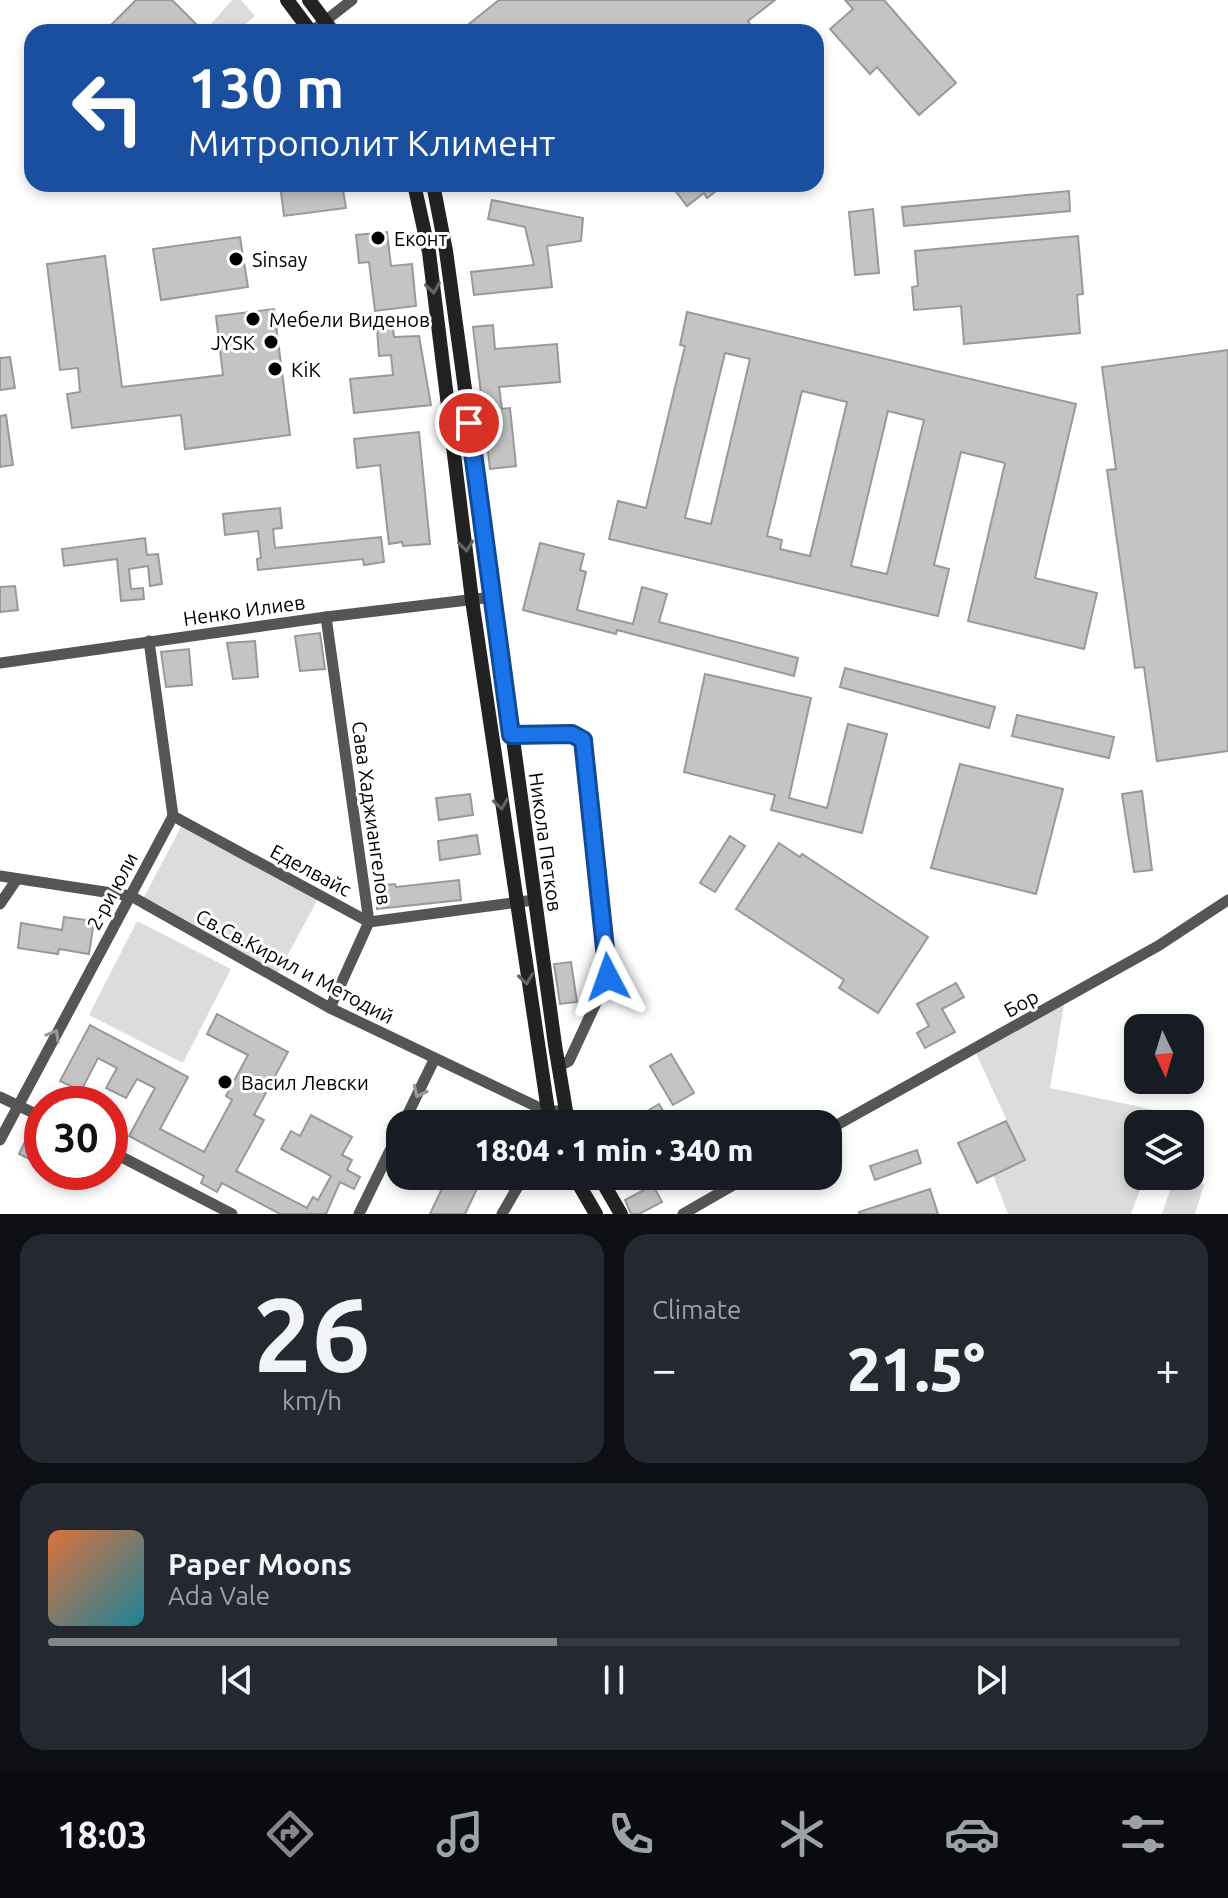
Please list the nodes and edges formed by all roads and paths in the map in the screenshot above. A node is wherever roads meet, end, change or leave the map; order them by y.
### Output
1 (287, 0) edge
2 (309, 0) edge
3 (352, 0) edge
4 (305, 24) edge
5 (327, 24) edge
6 (332, 24) edge
7 (416, 192) edge
8 (435, 192) edge
9 (493, 597) junction
10 (472, 600) junction
11 (326, 617) junction
12 (149, 641) junction
13 (0, 663) edge
14 (511, 735) junction
15 (173, 816) junction
16 (0, 876) edge
17 (17, 879) junction
18 (131, 896) junction
19 (534, 900) junction
20 (1228, 900) edge
21 (515, 902) junction
22 (0, 904) edge
23 (369, 922) junction
24 (330, 1008) junction
25 (434, 1060) junction
26 (559, 1066) junction
27 (0, 1097) edge
28 (16, 1103) junction
29 (24, 1107) edge
30 (410, 1110) edge
31 (531, 1110) edge
32 (548, 1110) edge
33 (567, 1110) edge
34 (842, 1122) edge
35 (0, 1140) edge
36 (386, 1159) edge
37 (128, 1161) edge
38 (516, 1190) edge
39 (582, 1190) edge
40 (607, 1190) edge
41 (725, 1190) edge
42 (218, 1211) edge
43 (232, 1214) edge
44 (359, 1214) edge
45 (502, 1214) edge
46 (596, 1214) edge
47 (621, 1214) edge
48 (683, 1214) edge

1 - 4 main road
2 - 5 main road
3 - 6 street
7 -> 10 main road, Никола Петков
8 - 9 main road, Никола Петков
9 - 10 street, Ненко Илиев
9 - 14 main road, Никола Петков
10 - 11 street, Ненко Илиев
10 -> 21 main road, Никола Петков
11 - 12 street, Ненко Илиев
11 - 23 street, Сава Хаджиангелов
12 - 13 street, Ненко Илиев
12 - 15 street
14 - 19 main road, Никола Петков
14 - 26 street
15 - 18 street, 2-ри юли
15 - 23 street, Еделвайс
16 - 17 street, Св.Св.Кирил и Методий
17 - 18 street, Св.Св.Кирил и Методий
17 - 22 street
18 - 24 street, Св.Св.Кирил и Методий
28 -> 18 street, 2-ри юли
19 - 21 street
19 - 26 main road, Никола Петков
20 - 34 street, Бор
21 - 23 street
21 -> 32 main road, Никола Петков
23 - 24 street, Сава Хаджиангелов
24 - 25 street, Св.Св.Кирил и Методий
25 -> 30 street
25 - 31 street, Св.Св.Кирил и Методий
26 - 33 main road, Никола Петков
27 - 28 street
28 - 29 street
28 - 35 street, 2-ри юли
36 - 44 street
37 - 42 street
38 - 45 street
39 - 46 main road
40 - 47 main road
41 - 48 street
42 - 43 street

